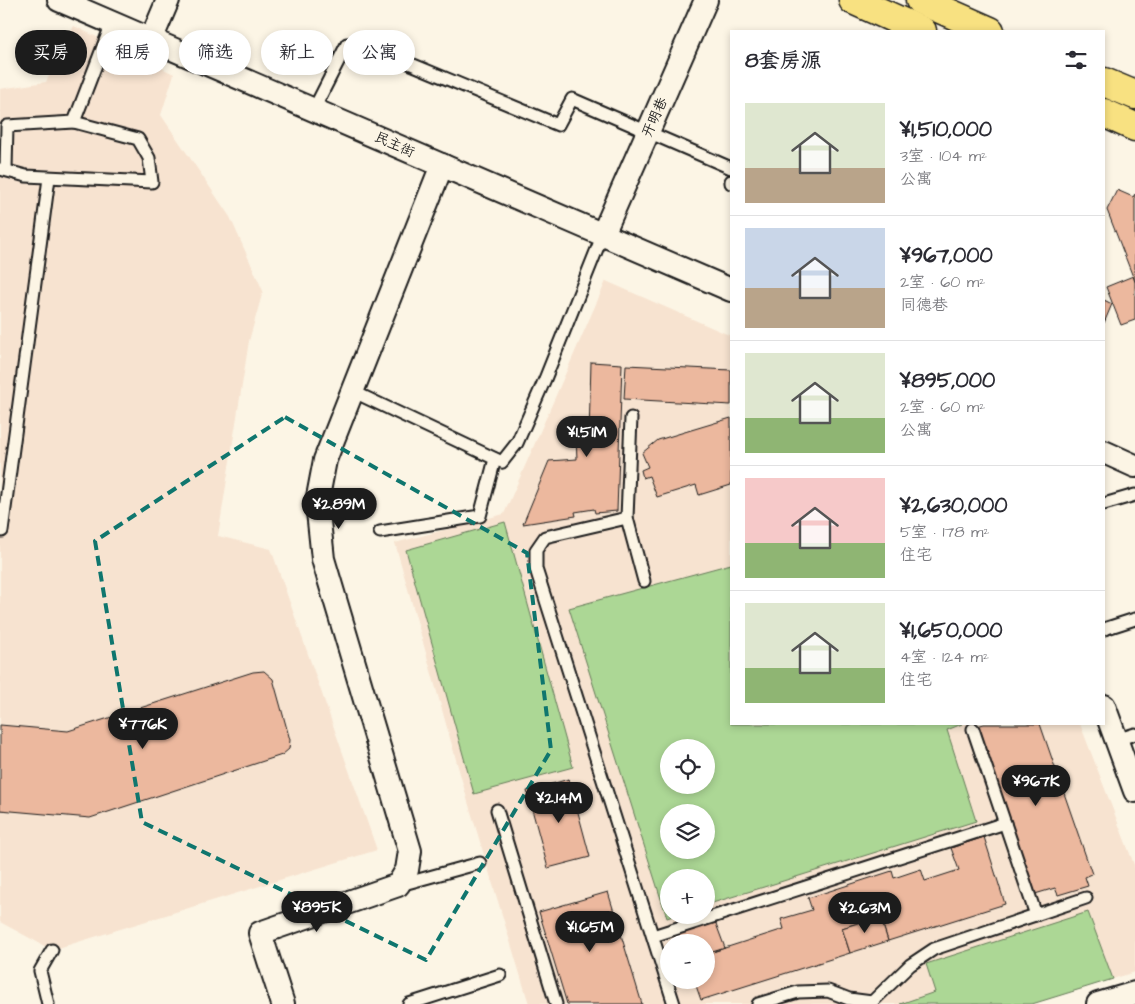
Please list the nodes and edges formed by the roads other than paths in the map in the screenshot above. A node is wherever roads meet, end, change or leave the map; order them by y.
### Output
1 (59, 0) edge
2 (168, 0) edge
3 (706, 0) edge
4 (853, 0) edge
5 (920, 0) edge
6 (112, 23) junction
7 (128, 30) edge
8 (155, 30) edge
9 (920, 30) edge
10 (988, 30) edge
11 (169, 48) edge
12 (1119, 89) edge
13 (314, 109) junction
14 (1105, 119) edge
15 (74, 122) junction
16 (1135, 127) edge
17 (648, 131) junction
18 (442, 165) junction
19 (730, 168) edge
20 (3, 169) edge
21 (49, 178) junction
22 (603, 234) junction
23 (730, 290) edge
24 (352, 391) junction
25 (631, 418) dead end
26 (1105, 452) edge
27 (495, 459) junction
28 (1135, 466) edge
29 (1135, 495) edge
30 (1105, 504) edge
31 (627, 518) junction
32 (2, 531) dead end
33 (380, 532) dead end
34 (644, 581) dead end
35 (1135, 619) edge
36 (1105, 629) edge
37 (1105, 707) edge
38 (973, 729) dead end
39 (1126, 737) edge
40 (1135, 791) edge
41 (497, 810) dead end
42 (1005, 823) junction
43 (480, 863) dead end
44 (398, 885) junction
45 (1086, 898) dead end
46 (1036, 916) junction
47 (653, 936) junction
48 (52, 950) dead end
49 (500, 975) dead end
50 (1135, 993) edge
51 (873, 1003) edge
52 (48, 1004) edge
53 (282, 1004) edge
54 (409, 1004) edge
55 (556, 1004) edge
56 (674, 1004) edge
57 (758, 1004) edge
58 (1098, 1004) edge

1 - 6 street, 民主街
2 - 8 street
3 - 17 street, 开明巷
4 - 9 main road
5 - 10 main road
6 - 7 street, 民主街
6 - 15 lane
11 - 13 street, 民主街
12 - 14 street
13 - 17 lane
13 - 18 street, 民主街
14 - 16 main road
15 - 20 lane
15 - 21 lane
17 - 19 lane
17 - 22 street, 开明巷
18 - 22 street, 民主街
18 - 24 street
20 - 21 lane
21 - 32 lane
22 - 23 street, 民主街
22 - 27 lane
24 - 27 lane
24 - 44 street
25 - 31 lane
26 - 28 street
27 - 33 lane
29 - 30 lane
31 - 34 lane
31 - 47 lane
35 - 36 lane
37 - 39 street
38 - 42 lane
39 - 40 street
41 - 55 lane
42 - 46 lane
42 - 47 lane
43 - 44 lane
44 - 53 street
45 - 46 lane
46 - 51 lane
47 - 56 lane
48 - 52 lane
49 - 54 lane
50 - 58 street
51 - 57 lane

